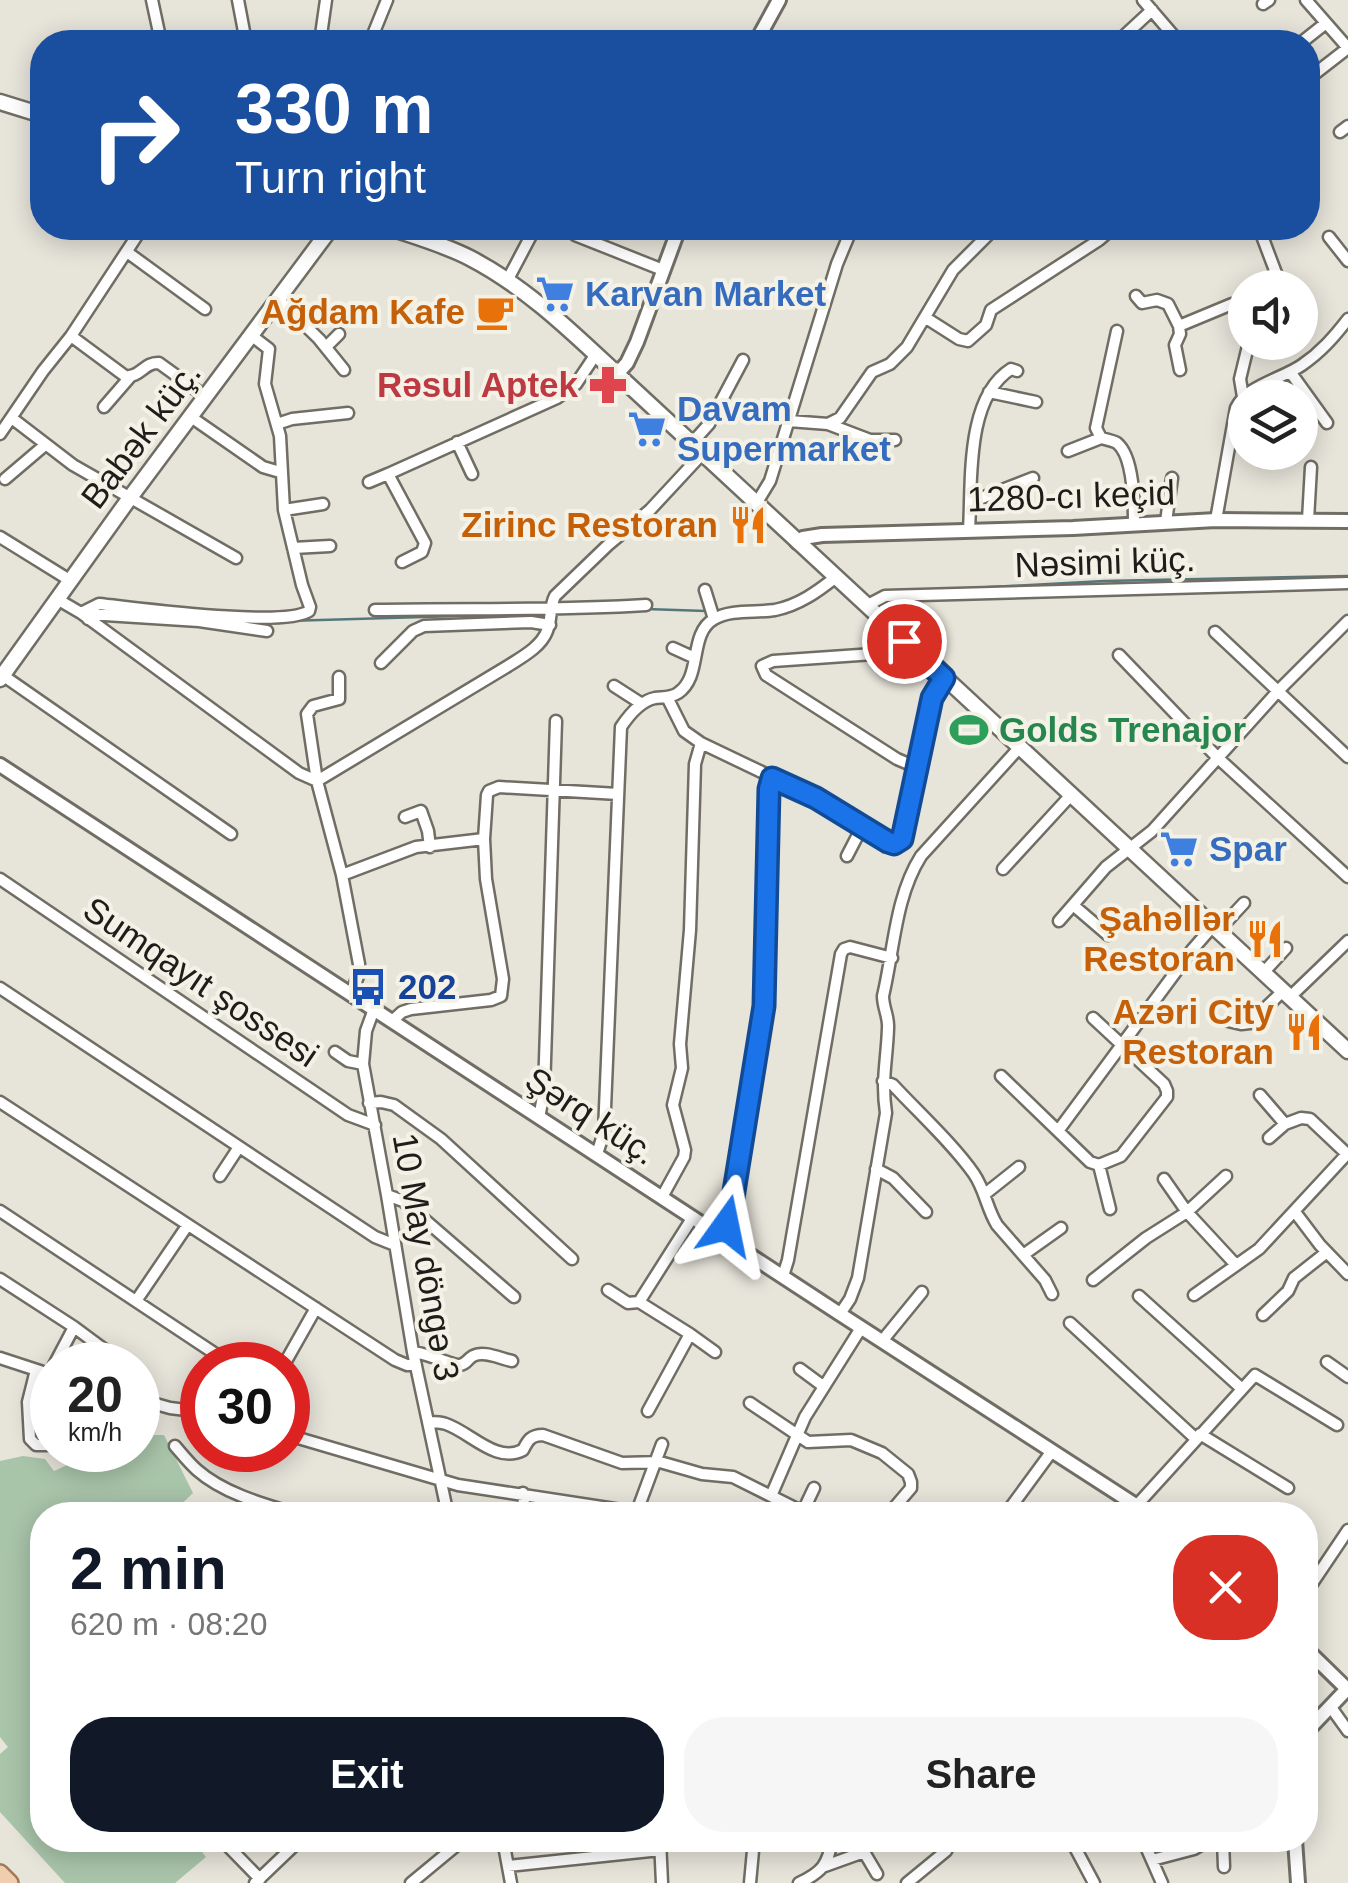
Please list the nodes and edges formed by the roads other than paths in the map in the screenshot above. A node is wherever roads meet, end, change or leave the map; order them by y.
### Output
1 (152, 0) edge
2 (238, 0) edge
3 (326, 0) edge
4 (387, 0) edge
5 (778, 0) edge
6 (1143, 0) edge
7 (1306, 0) edge
8 (1152, 10) junction
9 (1326, 23) junction
10 (158, 30) edge
11 (244, 30) edge
12 (322, 30) edge
13 (375, 30) edge
14 (762, 30) edge
15 (1130, 30) edge
16 (1169, 30) edge
17 (1317, 30) edge
18 (1348, 48) edge
19 (1320, 70) edge
20 (0, 102) edge
21 (30, 112) edge
22 (1329, 237) dead end
23 (134, 240) edge
24 (322, 240) edge
25 (423, 240) edge
26 (530, 240) edge
27 (587, 240) edge
28 (674, 240) edge
29 (847, 240) edge
30 (980, 240) edge
31 (1099, 240) edge
32 (1264, 240) edge
33 (127, 252) junction
34 (1348, 261) edge
35 (663, 270) junction
36 (1275, 270) edge
37 (508, 281) junction
38 (1136, 296) dead end
39 (279, 300) junction
40 (1228, 306) edge
41 (205, 308) dead end
42 (926, 318) junction
43 (1348, 319) edge
44 (1179, 326) junction
45 (1117, 331) dead end
46 (1338, 332) junction
47 (339, 334) dead end
48 (71, 336) junction
49 (252, 336) junction
50 (1348, 340) edge
51 (326, 347) junction
52 (596, 354) junction
53 (743, 360) dead end
54 (344, 370) dead end
55 (1180, 370) dead end
56 (1017, 372) dead end
57 (1291, 373) junction
58 (618, 374) junction
59 (130, 377) junction
60 (1277, 380) edge
61 (989, 392) junction
62 (206, 397) junction
63 (1036, 402) dead end
64 (104, 407) dead end
65 (348, 413) dead end
66 (191, 417) junction
67 (13, 418) junction
68 (789, 422) junction
69 (1327, 423) dead end
70 (277, 424) junction
71 (828, 424) junction
72 (0, 434) edge
73 (1101, 438) junction
74 (895, 440) dead end
75 (456, 442) junction
76 (45, 445) junction
77 (696, 449) junction
78 (1068, 452) dead end
79 (1228, 453) edge
80 (1311, 470) edge
81 (280, 472) junction
82 (388, 474) junction
83 (472, 474) dead end
84 (1034, 478) dead end
85 (1172, 478) dead end
86 (5, 480) dead end
87 (369, 482) dead end
88 (130, 499) junction
89 (971, 502) junction
90 (323, 504) dead end
91 (756, 504) junction
92 (284, 510) junction
93 (1216, 520) junction
94 (1308, 520) junction
95 (1348, 521) edge
96 (1166, 522) junction
97 (1134, 523) junction
98 (969, 530) junction
99 (0, 537) edge
100 (797, 542) junction
101 (330, 546) dead end
102 (293, 548) junction
103 (236, 558) dead end
104 (402, 562) dead end
105 (836, 577) junction
106 (70, 580) junction
107 (1348, 582) edge
108 (705, 590) dead end
109 (58, 599) junction
110 (646, 605) dead end
111 (866, 606) junction
112 (375, 610) dead end
113 (85, 616) junction
114 (550, 616) junction
115 (608, 616) dead end
116 (714, 620) junction
117 (1347, 625) edge
118 (266, 631) dead end
119 (1216, 632) dead end
120 (904, 641) junction
121 (673, 648) dead end
122 (1119, 655) dead end
123 (695, 658) junction
124 (381, 663) dead end
125 (1, 676) edge
126 (340, 677) dead end
127 (944, 678) junction
128 (614, 686) dead end
129 (1279, 690) junction
130 (667, 697) junction
131 (642, 704) junction
132 (556, 721) dead end
133 (701, 743) junction
134 (1019, 748) junction
135 (1348, 757) edge
136 (1218, 758) junction
137 (0, 765) edge
138 (918, 768) junction
139 (772, 778) junction
140 (317, 781) junction
141 (553, 791) junction
142 (618, 794) junction
143 (1071, 795) junction
144 (406, 816) dead end
145 (862, 827) junction
146 (231, 834) dead end
147 (484, 839) junction
148 (430, 847) junction
149 (1129, 848) junction
150 (847, 856) dead end
151 (1003, 869) dead end
152 (342, 874) junction
153 (1348, 878) edge
154 (0, 879) edge
155 (1244, 903) dead end
156 (1073, 905) junction
157 (1060, 921) dead end
158 (1216, 929) junction
159 (1108, 936) dead end
160 (1348, 940) edge
161 (1286, 948) dead end
162 (892, 958) junction
163 (1263, 972) junction
164 (0, 988) edge
165 (351, 994) junction
166 (1286, 994) junction
167 (374, 1009) junction
168 (1093, 1018) dead end
169 (1228, 1021) dead end
170 (392, 1022) junction
171 (1121, 1044) junction
172 (1348, 1051) edge
173 (335, 1052) dead end
174 (362, 1064) junction
175 (1001, 1076) dead end
176 (883, 1081) junction
177 (1260, 1095) dead end
178 (0, 1102) edge
179 (370, 1103) junction
180 (539, 1118) junction
181 (1285, 1124) junction
182 (375, 1126) junction
183 (1058, 1131) junction
184 (1269, 1138) dead end
185 (239, 1147) junction
186 (597, 1154) junction
187 (1348, 1154) edge
188 (1100, 1165) junction
189 (1019, 1167) dead end
190 (876, 1169) junction
191 (220, 1176) dead end
192 (1226, 1176) dead end
193 (1164, 1179) dead end
194 (388, 1194) junction
195 (985, 1194) junction
196 (662, 1197) junction
197 (1110, 1209) dead end
198 (0, 1211) edge
199 (926, 1212) dead end
200 (1188, 1212) junction
201 (1296, 1212) junction
202 (692, 1218) junction
203 (188, 1226) junction
204 (1062, 1228) dead end
205 (720, 1236) junction
206 (395, 1245) junction
207 (1327, 1252) junction
208 (1023, 1255) junction
209 (572, 1258) dead end
210 (1236, 1265) junction
211 (1348, 1274) edge
212 (783, 1276) junction
213 (0, 1279) edge
214 (1093, 1280) dead end
215 (608, 1290) dead end
216 (922, 1292) dead end
217 (1052, 1294) dead end
218 (1194, 1295) dead end
219 (1138, 1296) dead end
220 (514, 1297) dead end
221 (136, 1302) junction
222 (639, 1302) junction
223 (316, 1308) junction
224 (840, 1314) junction
225 (1264, 1316) dead end
226 (1070, 1324) dead end
227 (74, 1328) junction
228 (861, 1328) junction
229 (690, 1334) junction
230 (882, 1341) junction
231 (67, 1342) edge
232 (94, 1342) edge
233 (196, 1342) edge
234 (297, 1342) edge
235 (413, 1352) junction
236 (715, 1352) dead end
237 (0, 1358) edge
238 (512, 1362) dead end
239 (1327, 1362) dead end
240 (416, 1365) junction
241 (30, 1368) edge
242 (800, 1370) dead end
243 (1348, 1377) edge
244 (823, 1386) junction
245 (1241, 1388) junction
246 (30, 1394) edge
247 (750, 1403) dead end
248 (648, 1412) dead end
249 (429, 1422) junction
250 (1337, 1425) dead end
251 (798, 1436) junction
252 (1198, 1437) junction
253 (30, 1439) edge
254 (310, 1442) edge
255 (662, 1444) dead end
256 (175, 1446) dead end
257 (1052, 1451) junction
258 (653, 1462) junction
259 (442, 1482) junction
260 (814, 1488) dead end
261 (1288, 1488) dead end
262 (522, 1494) junction
263 (771, 1496) junction
264 (259, 1502) edge
265 (446, 1502) edge
266 (523, 1502) edge
267 (568, 1502) edge
268 (640, 1502) edge
269 (780, 1502) edge
270 (807, 1502) edge
271 (899, 1502) edge
272 (1015, 1502) edge
273 (1132, 1502) edge
274 (1140, 1502) edge
275 (1348, 1530) edge
276 (1318, 1575) edge
277 (1318, 1660) edge
278 (1348, 1688) edge
279 (1330, 1706) junction
280 (1318, 1719) edge
281 (1348, 1731) edge
282 (233, 1852) edge
283 (288, 1852) edge
284 (449, 1852) edge
285 (505, 1852) edge
286 (609, 1852) edge
287 (660, 1852) edge
288 (753, 1852) edge
289 (829, 1852) edge
290 (945, 1852) edge
291 (1077, 1852) edge
292 (1148, 1852) edge
293 (1183, 1852) edge
294 (1223, 1852) edge
295 (1296, 1852) edge
296 (1152, 1860) junction
297 (508, 1866) junction
298 (825, 1866) junction
299 (1224, 1867) dead end
300 (0, 1873) edge
301 (877, 1874) dead end
302 (258, 1881) edge
303 (10, 1883) edge
304 (412, 1883) edge
305 (511, 1883) edge
306 (662, 1883) edge
307 (750, 1883) edge
308 (799, 1883) edge
309 (906, 1883) edge
310 (1094, 1883) edge
311 (1162, 1883) edge
312 (1298, 1883) edge

1 - 10 street
2 - 11 street
3 - 12 street
4 - 13 street
5 - 14 street
6 - 8 street
7 - 9 street
8 - 15 street
8 - 16 street
9 - 17 street
9 - 18 street
18 - 19 street
20 - 21 main road
22 - 34 street
23 - 33 street
24 - 39 main road, Babək küç.
25 - 37 main road
26 - 37 street
27 - 35 street
28 - 35 street
29 - 68 street
30 - 42 street
31 - 42 street
32 - 36 street
33 - 41 street
33 - 48 street
35 - 58 street
37 - 52 main road
38 - 44 street
39 - 49 main road, Babək küç.
39 - 51 street
40 - 44 street
42 - 71 street
43 - 46 street
44 - 55 street
45 - 73 street
46 - 50 street
46 - 57 street
47 - 51 street
48 - 59 street
48 - 67 street
49 - 62 main road, Babək küç.
49 - 70 street
51 - 54 street
52 - 58 main road
52 - 75 street
53 - 77 street
56 - 61 street
57 - 60 street
57 - 69 street
58 - 77 main road
59 - 62 street
59 - 64 street
61 - 63 street
61 - 89 street
62 - 66 main road, Babək küç.
65 - 70 street
66 - 81 street
66 - 88 main road, Babək küç.
67 - 72 street
67 - 76 street
68 - 71 street
68 - 91 street
70 - 81 street
71 - 74 street
73 - 78 street
73 - 97 street
75 - 82 street
75 - 83 street
76 - 86 street
76 - 88 street
77 - 91 main road
77 - 114 street
79 - 93 street
80 - 94 street
81 - 92 street
82 - 87 street
82 - 104 street
84 - 89 street
85 - 96 street
88 - 103 street
88 - 106 main road, Babək küç.
89 - 98 street
90 - 92 street
91 - 100 main road
92 - 102 street
93 - 94 street, 1280-cı keçid
93 - 96 street, 1280-cı keçid
94 - 95 street, 1280-cı keçid
96 - 97 street, 1280-cı keçid
97 - 98 street, 1280-cı keçid
98 - 100 street, 1280-cı keçid
99 - 106 street
100 - 105 main road
101 - 102 street
102 - 113 street
105 - 111 main road
105 - 116 street
106 - 109 main road, Babək küç.
107 - 111 street, Nəsimi küç.
108 - 116 street
109 - 113 street
109 - 125 main road, Babək küç.
110 - 114 street
111 - 120 main road
112 - 114 street
113 - 118 street
113 - 140 street
114 - 115 street
114 - 124 street
114 - 140 street
116 - 123 street
117 - 129 street
119 - 129 street
120 - 127 main road
120 - 138 street
121 - 123 street
122 - 136 street
123 - 130 street
125 - 146 street
126 - 140 street
127 - 134 main road
127 - 138 street
128 - 131 street
129 - 135 street
129 - 136 street
130 - 131 street
130 - 133 street
131 - 142 street
132 - 141 street
133 - 139 street
133 - 196 street
134 - 143 main road
134 - 162 street
136 - 149 street
136 - 153 street
137 - 165 street, Şərq küç.
138 - 145 street
139 - 145 street
139 - 205 street
140 - 152 street
141 - 142 street
141 - 147 street
141 - 180 street
142 - 186 street
143 - 149 main road
143 - 151 street
144 - 148 street
145 - 150 street
147 - 148 street
147 - 170 street
148 - 152 street
149 - 156 street
149 - 158 main road
152 - 165 street
154 - 182 street, Sumqayıt şossesi
155 - 158 street
156 - 157 street
156 - 159 street
158 - 163 main road
158 - 171 street
160 - 166 street
161 - 163 street
162 - 176 street
162 - 212 street
163 - 166 main road
164 - 185 street
165 - 167 street, Şərq küç.
166 - 169 street
166 - 172 main road
167 - 170 street, Şərq küç.
167 - 174 street, 10 May döngə 3
168 - 171 street
170 - 180 street, Şərq küç.
171 - 183 street
171 - 188 street
173 - 174 street
174 - 179 street, 10 May döngə 3
175 - 183 street
176 - 190 street
176 - 195 street
177 - 181 street
178 - 203 street
179 - 182 street, 10 May döngə 3
179 - 209 street
180 - 186 street, Şərq küç.
181 - 184 street
181 - 187 street
182 - 194 street, 10 May döngə 3
183 - 188 street
185 - 191 street
185 - 206 street
186 - 196 street, Şərq küç.
187 - 201 street
188 - 197 street
189 - 195 street
190 - 199 street
190 - 224 street
192 - 200 street
193 - 200 street
194 - 206 street, 10 May döngə 3
194 - 220 street
195 - 208 street
196 - 202 street, Şərq küç.
198 - 221 street
200 - 210 street
200 - 214 street
201 - 207 street
201 - 210 street
202 - 205 street, Şərq küç.
202 - 222 street
203 - 221 street
203 - 223 street
204 - 208 street
205 - 212 street, Şərq küç.
206 - 235 street, 10 May döngə 3
207 - 211 street
207 - 225 street
208 - 217 street
210 - 218 street
212 - 224 street, Şərq küç.
213 - 227 street
215 - 222 street
216 - 230 street
219 - 245 street
221 - 233 street
222 - 229 street
223 - 234 street
223 - 240 street
224 - 228 street, Şərq küç.
226 - 252 street
227 - 231 street
227 - 232 street
228 - 230 street, Şərq küç.
228 - 244 street
229 - 236 street
229 - 248 street
230 - 257 street, Şərq küç.
235 - 238 street
235 - 240 street, 10 May döngə 3
237 - 241 street
239 - 243 street
240 - 249 street, 10 May döngə 3
242 - 244 street
244 - 251 street
245 - 250 street
245 - 252 street
246 - 253 street
247 - 251 street
249 - 258 street
249 - 259 street, 10 May döngə 3
251 - 263 street
251 - 271 street
252 - 261 street
252 - 274 street
254 - 259 street
255 - 258 street
256 - 264 street
257 - 272 street
257 - 273 street, Şərq küç.
258 - 263 street
258 - 268 street
259 - 262 street
259 - 265 street, 10 May döngə 3
260 - 270 street
262 - 266 street
262 - 267 street
263 - 269 street
275 - 276 street
277 - 278 street
278 - 279 street
279 - 280 street
279 - 281 street
282 - 302 street
283 - 302 street
284 - 304 street
285 - 297 street
286 - 297 street
287 - 306 street
288 - 307 street
289 - 298 street
290 - 309 street
291 - 310 street
292 - 296 street
293 - 296 street
294 - 299 street
295 - 312 street
296 - 311 street
297 - 305 street
298 - 301 street
298 - 308 street
300 - 303 main road

